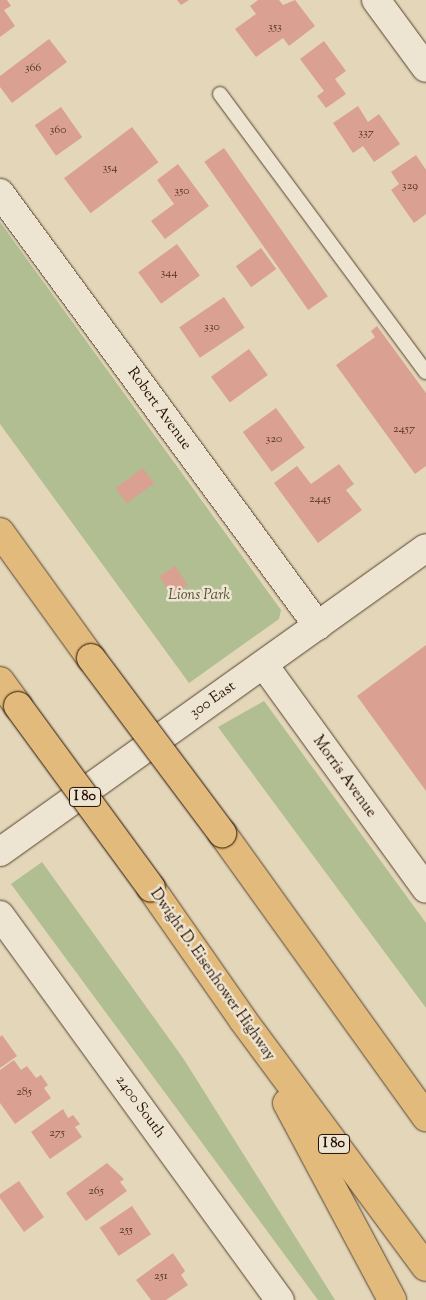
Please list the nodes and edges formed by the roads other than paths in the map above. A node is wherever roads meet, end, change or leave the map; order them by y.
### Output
1 (376, 0) edge
2 (426, 68) edge
3 (220, 94) dead end
4 (0, 193) edge
5 (426, 372) edge
6 (0, 532) edge
7 (426, 548) edge
8 (318, 626) junction
9 (264, 665) junction
10 (0, 681) edge
11 (0, 852) edge
12 (426, 889) edge
13 (0, 915) edge
14 (326, 978) junction
15 (243, 1020) junction
16 (426, 1091) edge
17 (426, 1117) edge
18 (426, 1267) edge
19 (280, 1300) edge
20 (392, 1300) edge

1 - 2 street
3 - 5 lane
4 - 8 street, Robert Avenue
6 - 14 highway, bridge
7 - 8 street, 300 East
8 - 9 street, 300 East
9 - 11 street, 300 East
9 - 12 street, Morris Avenue
10 - 15 highway, Dwight D. Eisenhower Highway / I 80, bridge
13 - 19 street, 2400 South
14 - 16 highway
14 - 17 highway
15 - 18 highway, Dwight D. Eisenhower Highway / I 80
15 - 20 highway

